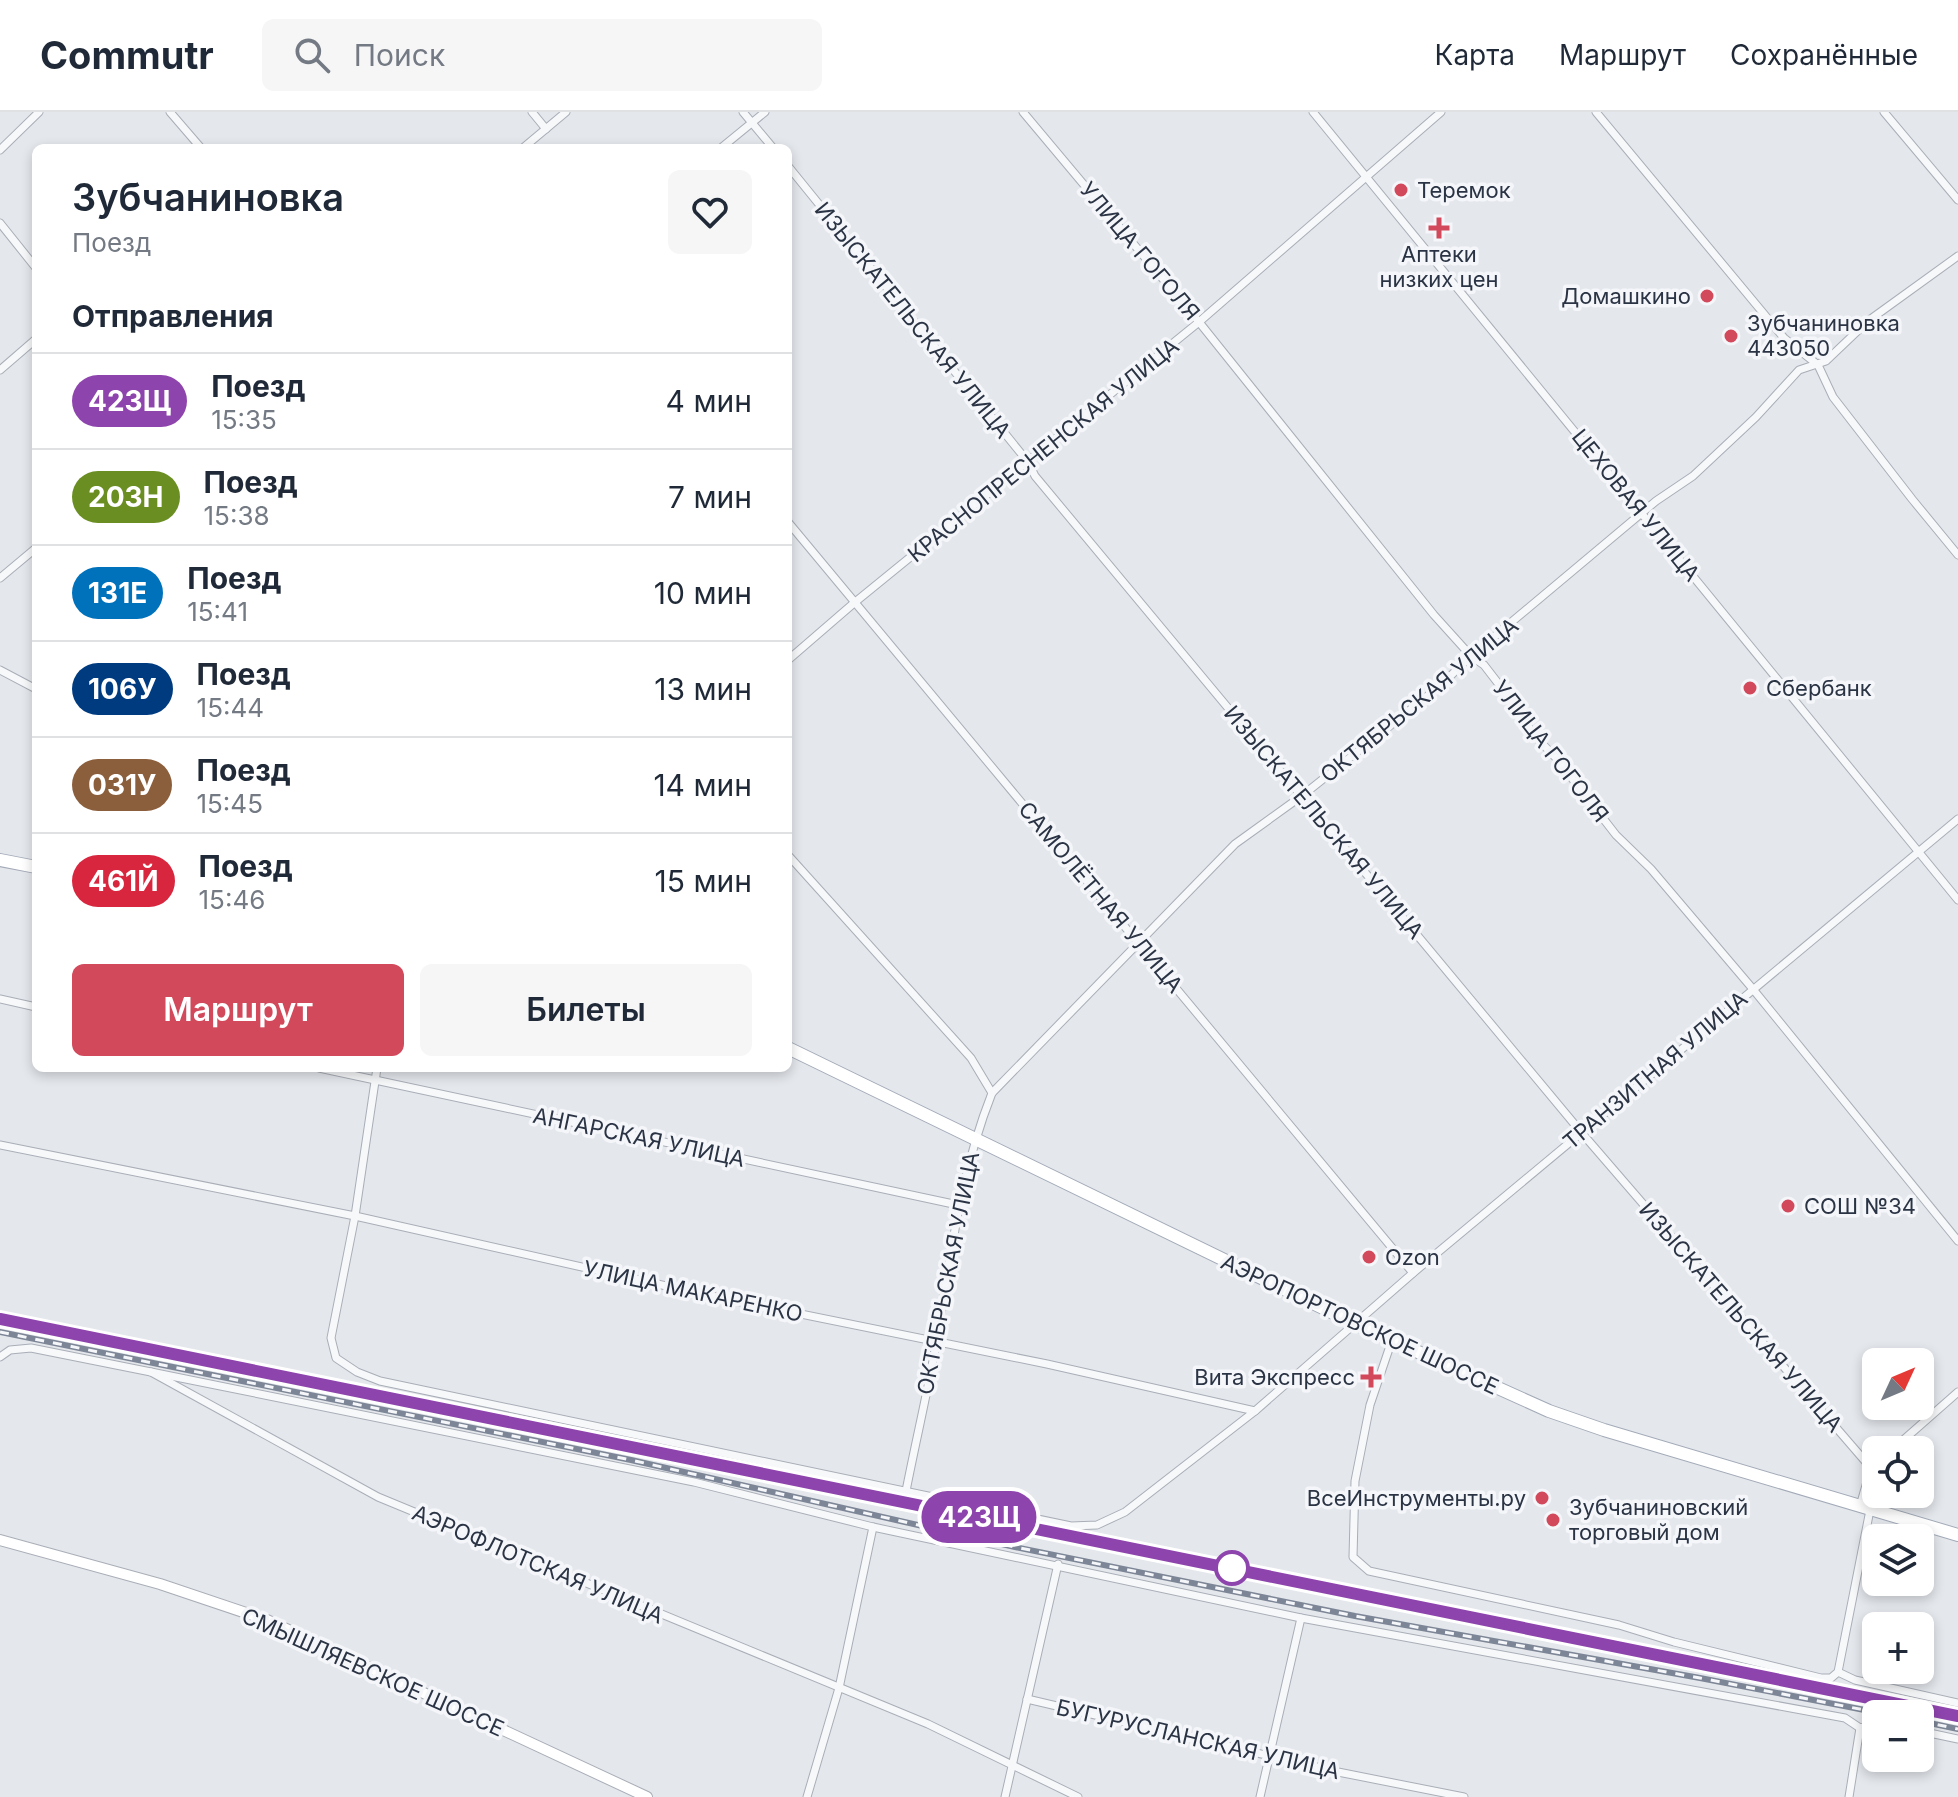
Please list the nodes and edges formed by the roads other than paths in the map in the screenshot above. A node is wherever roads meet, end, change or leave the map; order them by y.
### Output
1 (39, 112) edge
2 (170, 112) edge
3 (532, 112) edge
4 (566, 112) edge
5 (743, 112) edge
6 (765, 112) edge
7 (1023, 112) edge
8 (1313, 112) edge
9 (1441, 112) edge
10 (1596, 112) edge
11 (1884, 112) edge
12 (752, 122) junction
13 (546, 129) junction
14 (198, 144) edge
15 (528, 144) edge
16 (726, 144) edge
17 (770, 144) edge
18 (0, 150) edge
19 (792, 171) edge
20 (1366, 175) junction
21 (1958, 200) edge
22 (0, 223) edge
23 (1958, 256) edge
24 (32, 263) edge
25 (1199, 322) junction
26 (32, 342) edge
27 (1818, 365) junction
28 (0, 370) edge
29 (1028, 462) junction
30 (1642, 512) junction
31 (792, 527) edge
32 (32, 551) edge
33 (1958, 555) edge
34 (0, 578) edge
35 (854, 603) junction
36 (1471, 656) junction
37 (792, 657) edge
38 (0, 670) edge
39 (32, 687) edge
40 (1303, 795) junction
41 (1958, 819) edge
42 (1919, 852) junction
43 (792, 859) edge
44 (0, 860) edge
45 (32, 866) edge
46 (1958, 900) edge
47 (1137, 943) junction
48 (1752, 988) junction
49 (0, 999) edge
50 (32, 1006) edge
51 (792, 1050) edge
52 (337, 1072) edge
53 (376, 1072) edge
54 (374, 1080) junction
55 (992, 1093) junction
56 (1581, 1132) junction
57 (974, 1138) junction
58 (0, 1145) edge
59 (958, 1205) junction
60 (355, 1216) junction
61 (1958, 1241) edge
62 (1413, 1273) junction
63 (1356, 1324) junction
64 (1392, 1340) junction
65 (936, 1342) junction
66 (0, 1357) edge
67 (151, 1372) junction
68 (1958, 1392) edge
69 (1255, 1411) junction
70 (1908, 1436) edge
71 (1862, 1453) edge
72 (906, 1491) junction
73 (1862, 1507) edge
74 (1865, 1508) joint
75 (873, 1527) junction
76 (1958, 1535) edge
77 (0, 1540) edge
78 (1058, 1564) junction
79 (1301, 1618) junction
80 (1838, 1672) junction
81 (839, 1688) junction
82 (1027, 1699) junction
83 (1958, 1703) edge
84 (1860, 1728) joint
85 (1934, 1734) edge
86 (1958, 1739) edge
87 (1268, 1755) junction
88 (1013, 1766) junction
89 (647, 1797) edge
90 (807, 1797) edge
91 (1005, 1797) edge
92 (1078, 1797) edge
93 (1260, 1797) edge
94 (1464, 1797) edge
95 (1849, 1797) edge

1 - 18 street
2 - 14 street
3 - 13 street
4 - 13 street
5 - 12 street
6 - 12 street
7 - 25 street, УЛИЦА ГОГОЛЯ
8 - 20 street, ЦЕХОВАЯ УЛИЦА
9 - 20 street, КРАСНОПРЕСНЕНСКАЯ УЛИЦА
10 - 27 street
11 - 21 street
12 - 16 street
12 - 17 street
13 - 15 street
19 - 29 street, ИЗЫСКАТЕЛЬСКАЯ УЛИЦА
20 - 25 street, КРАСНОПРЕСНЕНСКАЯ УЛИЦА
20 - 30 street, ЦЕХОВАЯ УЛИЦА
22 - 24 street
23 - 27 street, ОКТЯБРЬСКАЯ УЛИЦА
25 - 29 street, КРАСНОПРЕСНЕНСКАЯ УЛИЦА
25 - 36 street, УЛИЦА ГОГОЛЯ
26 - 28 street
27 - 30 street, ОКТЯБРЬСКАЯ УЛИЦА
27 - 33 street
29 - 35 street, КРАСНОПРЕСНЕНСКАЯ УЛИЦА
29 - 40 street, ИЗЫСКАТЕЛЬСКАЯ УЛИЦА
30 - 36 street, ОКТЯБРЬСКАЯ УЛИЦА
30 - 42 street, ЦЕХОВАЯ УЛИЦА
31 - 35 street, САМОЛЁТНАЯ УЛИЦА
32 - 34 street
35 - 37 street, КРАСНОПРЕСНЕНСКАЯ УЛИЦА
35 - 47 street, САМОЛЁТНАЯ УЛИЦА
36 - 40 street, ОКТЯБРЬСКАЯ УЛИЦА
36 - 48 street, УЛИЦА ГОГОЛЯ
38 - 39 street
40 - 47 street, ОКТЯБРЬСКАЯ УЛИЦА
40 - 56 street, ИЗЫСКАТЕЛЬСКАЯ УЛИЦА
41 - 42 street, ТРАНЗИТНАЯ УЛИЦА
42 - 46 street, ЦЕХОВАЯ УЛИЦА
42 - 48 street, ТРАНЗИТНАЯ УЛИЦА
43 - 55 street
44 - 45 main road
47 - 55 street, ОКТЯБРЬСКАЯ УЛИЦА
47 - 62 street, САМОЛЁТНАЯ УЛИЦА
48 - 56 street, ТРАНЗИТНАЯ УЛИЦА
48 - 61 street, УЛИЦА ГОГОЛЯ
49 - 50 street
51 - 57 main road, АЭРОПОРТОВСКОЕ ШОССЕ
52 - 54 street, АНГАРСКАЯ УЛИЦА
53 - 54 street
54 - 59 street, АНГАРСКАЯ УЛИЦА
54 - 60 street
55 - 57 street, ОКТЯБРЬСКАЯ УЛИЦА
56 - 62 street, ТРАНЗИТНАЯ УЛИЦА
56 - 71 street, ИЗЫСКАТЕЛЬСКАЯ УЛИЦА
57 - 59 street, ОКТЯБРЬСКАЯ УЛИЦА
57 - 63 main road, АЭРОПОРТОВСКОЕ ШОССЕ
58 - 60 street, УЛИЦА МАКАРЕНКО
59 - 65 street, ОКТЯБРЬСКАЯ УЛИЦА
60 - 65 street, УЛИЦА МАКАРЕНКО
60 - 72 street
62 - 63 street, ТРАНЗИТНАЯ УЛИЦА
63 - 64 main road, АЭРОПОРТОВСКОЕ ШОССЕ
63 - 69 street
64 - 73 main road, АЭРОПОРТОВСКОЕ ШОССЕ
64 - 80 street
65 - 69 street, УЛИЦА МАКАРЕНКО
65 - 72 street, ОКТЯБРЬСКАЯ УЛИЦА
66 - 67 street, АЭРОФЛОТСКАЯ УЛИЦА
67 - 75 street
67 - 81 street, АЭРОФЛОТСКАЯ УЛИЦА
68 - 70 street
69 - 72 street
74 - 76 main road, АЭРОПОРТОВСКОЕ ШОССЕ
74 - 80 street
75 - 78 street
75 - 81 street
77 - 89 street, СМЫШЛЯЕВСКОЕ ШОССЕ
78 - 79 street
78 - 82 street
79 - 84 street
79 - 87 street
80 - 83 street
81 - 88 street, АЭРОФЛОТСКАЯ УЛИЦА
81 - 90 street
82 - 87 street, БУГУРУСЛАНСКАЯ УЛИЦА
82 - 88 street
84 - 95 street
85 - 86 street
87 - 93 street
87 - 94 street, БУГУРУСЛАНСКАЯ УЛИЦА
88 - 91 street
88 - 92 street, АЭРОФЛОТСКАЯ УЛИЦА

